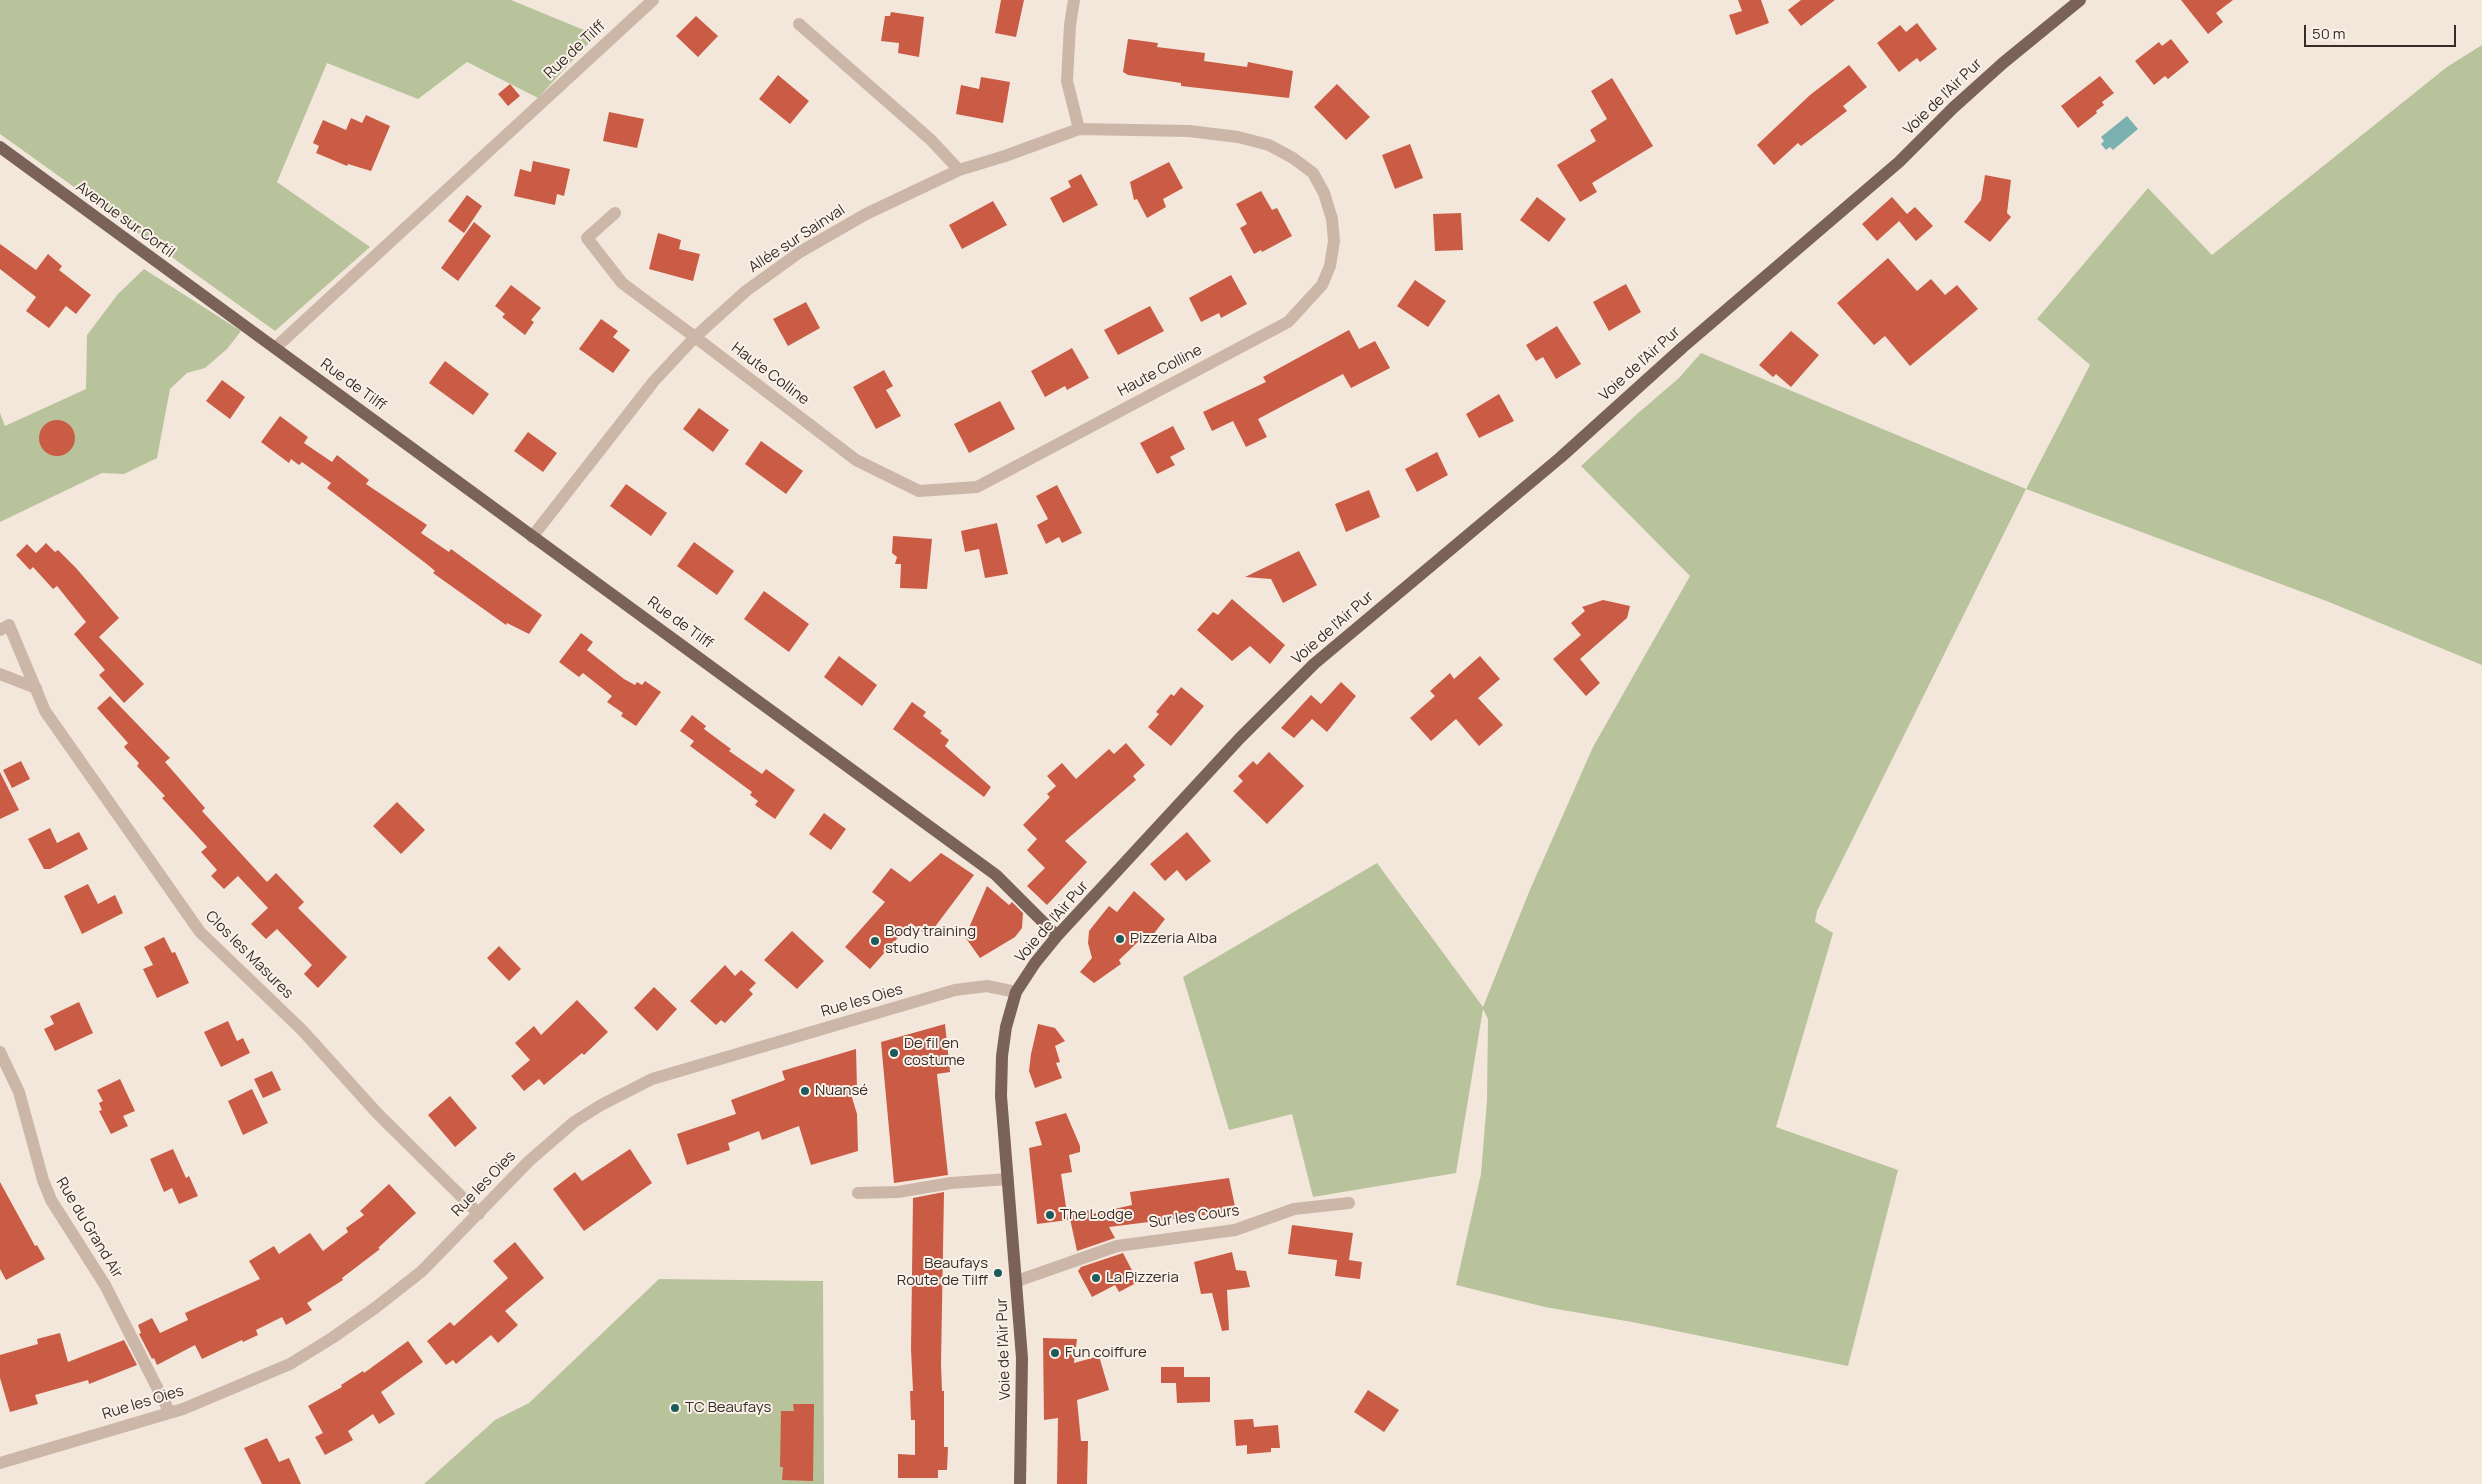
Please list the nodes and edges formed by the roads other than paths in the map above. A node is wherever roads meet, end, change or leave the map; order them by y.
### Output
1 (653, 0) edge
2 (1074, 0) edge
3 (2080, 0) edge
4 (799, 24) dead end
5 (1079, 129) junction
6 (0, 147) edge
7 (959, 170) junction
8 (615, 213) dead end
9 (231, 318) joint
10 (695, 337) junction
11 (275, 348) junction
12 (532, 537) junction
13 (0, 630) edge
14 (0, 674) edge
15 (36, 688) junction
16 (1057, 936) junction
17 (1016, 992) junction
18 (0, 1052) edge
19 (1008, 1179) junction
20 (858, 1193) dead end
21 (1348, 1203) dead end
22 (479, 1214) junction
23 (1017, 1281) junction
24 (170, 1413) junction
25 (0, 1463) edge
26 (1020, 1484) edge

1 - 11 street, Rue de Tilff
2 - 5 street
3 - 16 main road, Voie de l'Air Pur
4 - 7 street
5 - 7 street, Allée sur Sainval
5 - 10 street, Haute Colline
6 - 9 main road, Avenue sur Cortil
7 - 10 street, Allée sur Sainval
8 - 10 street
9 - 11 main road, Rue de Tilff
10 - 12 street, Allée sur Sainval
11 - 12 main road, Rue de Tilff
12 - 16 main road, Rue de Tilff
13 - 15 street, Clos les Masures
14 - 15 street
15 - 22 street, Clos les Masures
16 - 17 main road, Voie de l'Air Pur
17 - 19 main road, Voie de l'Air Pur
17 - 22 street, Rue les Oies
18 - 24 street, Rue du Grand Air
19 - 20 street
19 - 23 main road, Voie de l'Air Pur
21 - 23 street, Sur les Cours
22 - 24 street, Rue les Oies
23 - 26 main road, Voie de l'Air Pur
24 - 25 street, Rue les Oies

